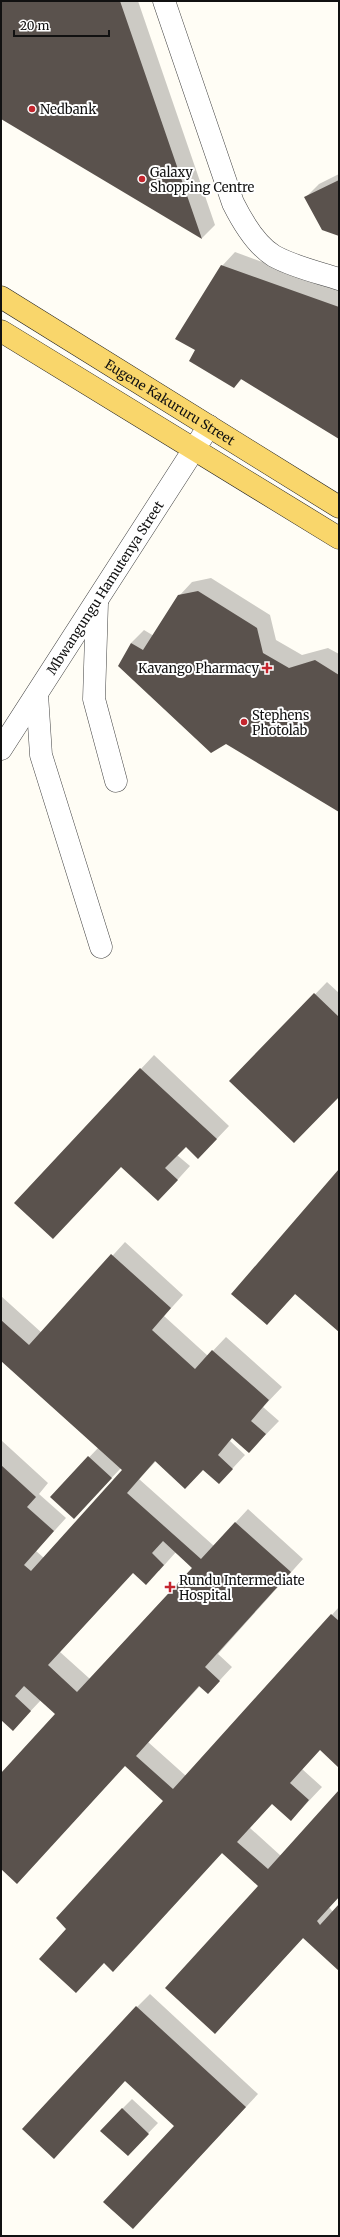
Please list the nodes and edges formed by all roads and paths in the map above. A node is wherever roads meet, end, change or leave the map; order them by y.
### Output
1 (164, 1) edge
2 (339, 278) edge
3 (1, 298) edge
4 (1, 331) edge
5 (209, 426) junction
6 (194, 449) junction
7 (339, 507) edge
8 (339, 538) edge
9 (97, 603) junction
10 (37, 694) junction
11 (1, 749) edge
12 (116, 781) dead end
13 (101, 947) dead end

1 - 2 street
3 - 5 main road, Eugene Kakururu Street
4 - 6 main road, Eugene Kakururu Street
5 - 6 street, Mbwangungu Hamutenya Street
5 - 7 main road, Eugene Kakururu Street
6 - 8 main road, Eugene Kakururu Street
6 - 9 street, Mbwangungu Hamutenya Street
9 - 10 street, Mbwangungu Hamutenya Street
9 - 12 street
10 - 11 street, Mbwangungu Hamutenya Street
10 - 13 street

